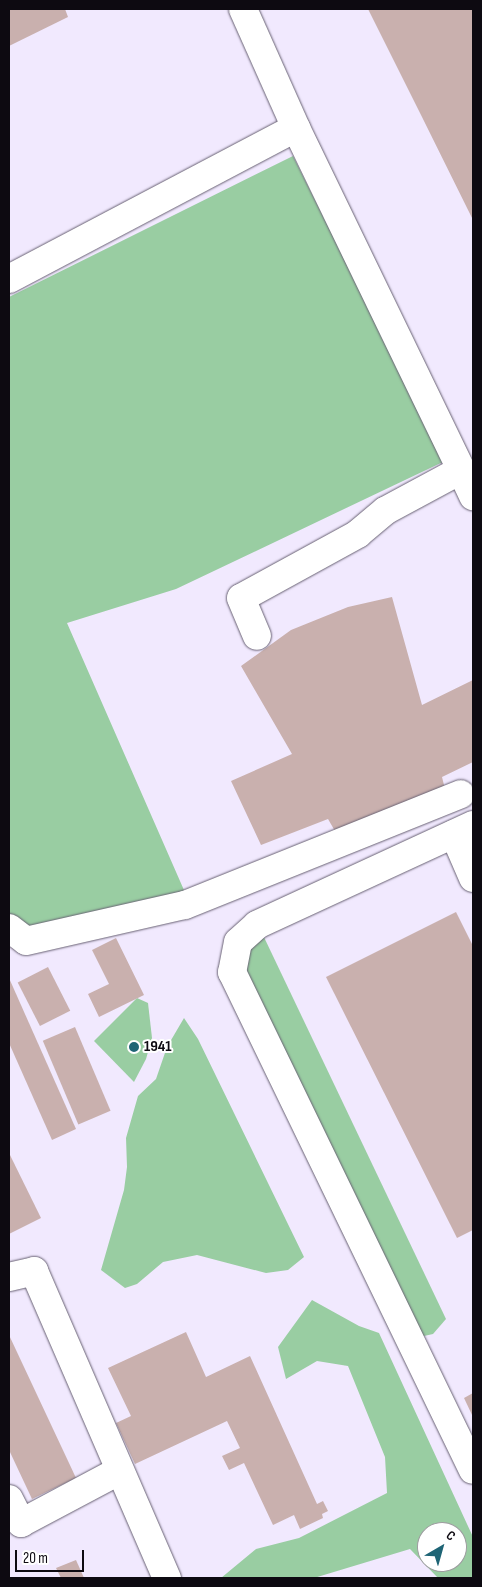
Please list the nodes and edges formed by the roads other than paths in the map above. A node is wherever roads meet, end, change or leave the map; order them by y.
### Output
1 (242, 9) edge
2 (296, 128) junction
3 (9, 279) edge
4 (461, 470) junction
5 (473, 496) edge
6 (257, 636) dead end
7 (461, 794) dead end
8 (464, 830) edge
9 (473, 878) edge
10 (14, 939) edge
11 (9, 1277) edge
12 (473, 1470) edge
13 (118, 1471) junction
14 (9, 1499) edge
15 (168, 1578) edge

1 - 2 lane
2 - 3 lane
2 - 4 lane
4 - 5 lane
4 - 6 lane
7 - 10 lane
8 - 9 lane
8 - 12 lane
11 - 13 lane
13 - 14 lane
13 - 15 lane

